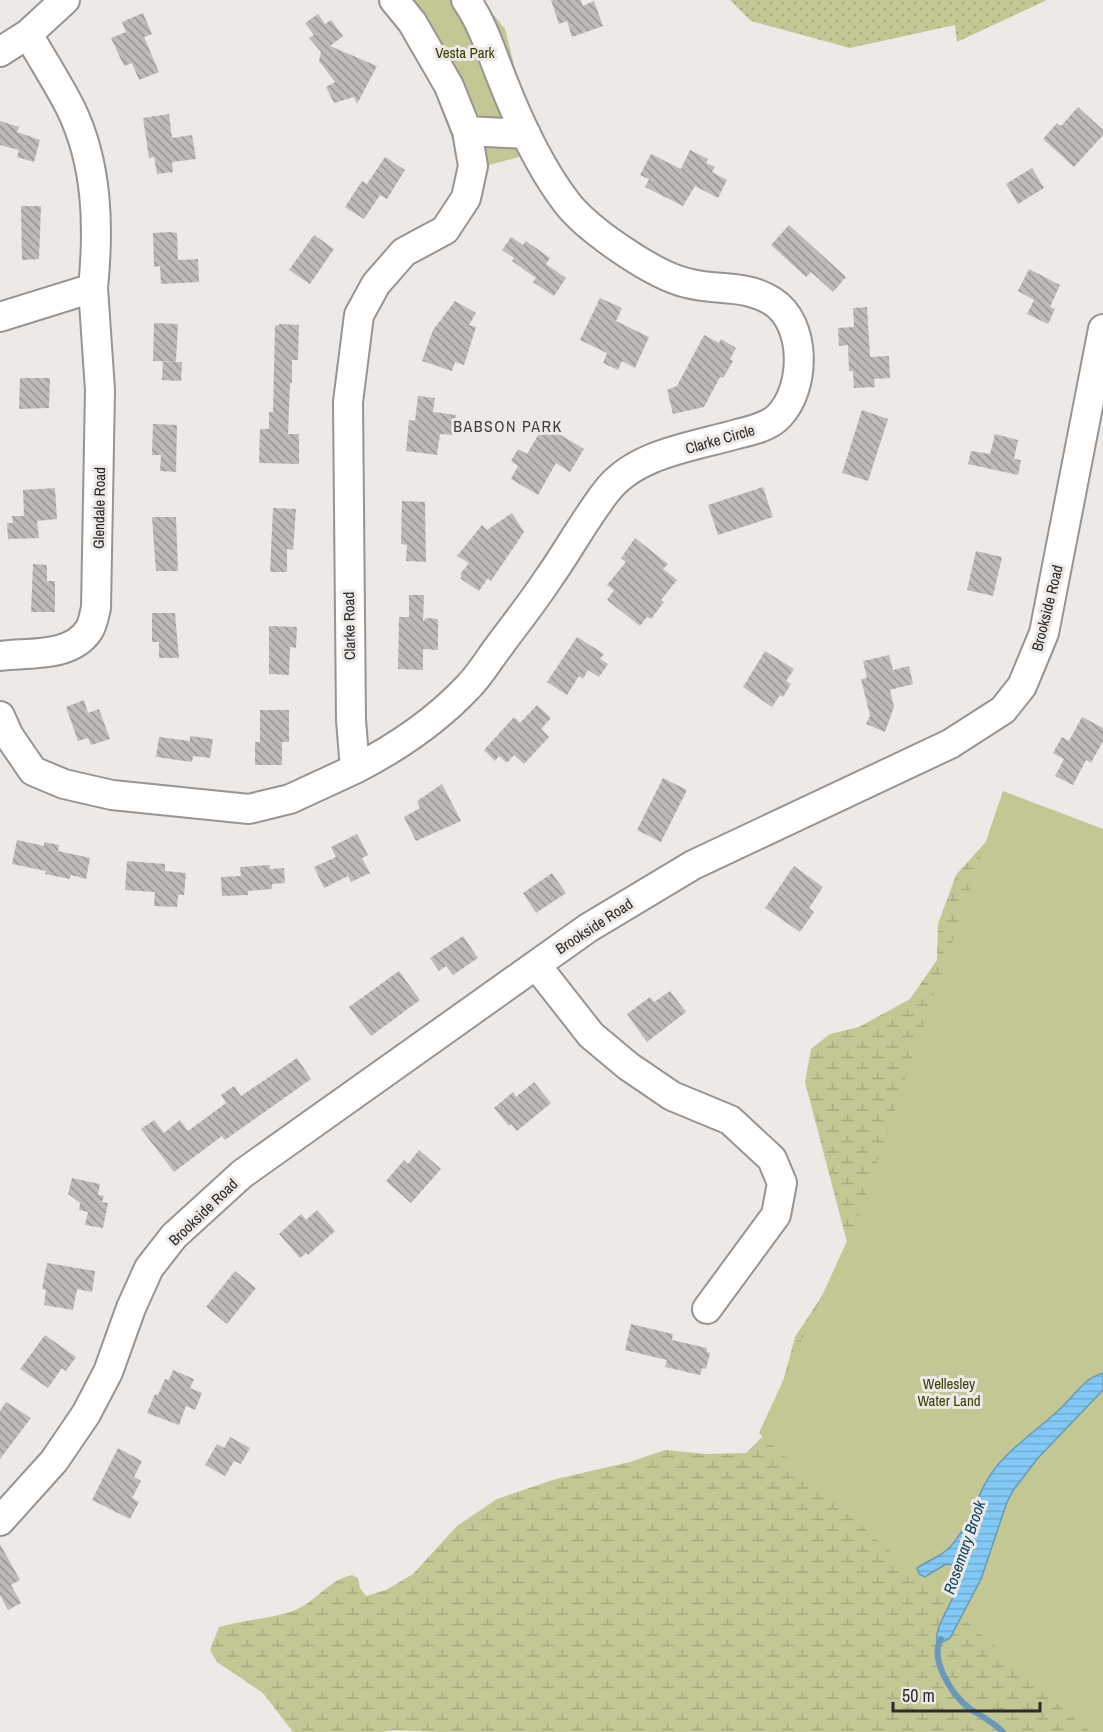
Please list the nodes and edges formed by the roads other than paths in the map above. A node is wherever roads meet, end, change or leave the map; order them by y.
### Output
1 (65, 0) edge
2 (394, 0) edge
3 (466, 0) edge
4 (28, 34) junction
5 (0, 51) edge
6 (467, 131) junction
7 (526, 134) junction
8 (93, 288) junction
9 (0, 317) edge
10 (1103, 329) edge
11 (0, 656) edge
12 (0, 716) edge
13 (356, 769) junction
14 (536, 965) junction
15 (707, 1309) dead end
16 (0, 1521) edge

1 - 4 street
2 - 6 street, Clarke Road
3 - 7 street, Clarke Circle
4 - 5 street
4 - 8 street, Glendale Road
6 - 7 street
6 - 13 street, Clarke Road
7 - 13 street, Clarke Circle
8 - 9 street
8 - 11 street, Glendale Road
10 - 14 street, Brookside Road
12 - 13 street
14 - 15 street
14 - 16 street, Brookside Road

